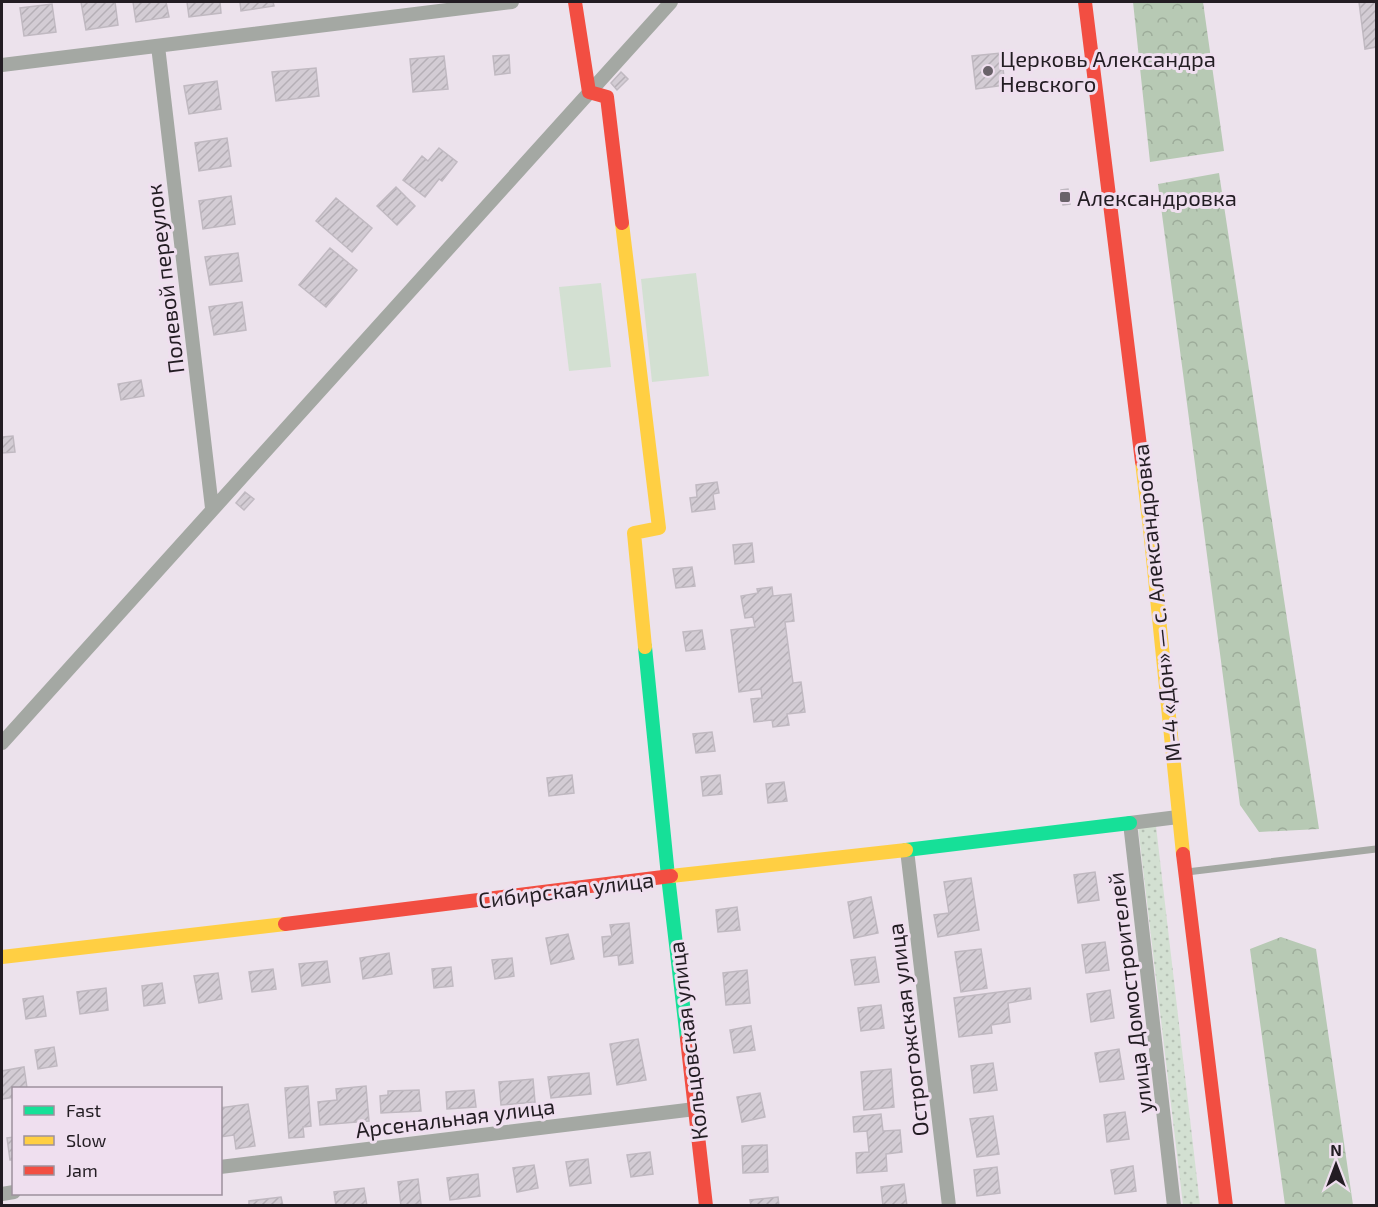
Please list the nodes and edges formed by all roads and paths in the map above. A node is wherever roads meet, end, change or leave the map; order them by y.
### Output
1 (513, 2) edge
2 (575, 2) edge
3 (670, 2) edge
4 (1085, 2) edge
5 (158, 46) junction
6 (2, 65) edge
7 (589, 92) junction
8 (212, 508) junction
9 (2, 743) edge
10 (1178, 817) junction
11 (1130, 823) junction
12 (1377, 849) edge
13 (907, 850) junction
14 (1184, 872) junction
15 (668, 876) junction
16 (2, 957) edge
17 (695, 1109) junction
18 (222, 1167) edge
19 (706, 1206) edge
20 (948, 1206) edge
21 (1174, 1206) edge
22 (1226, 1206) edge

1 - 5 street
2 - 7 street
3 - 7 street
4 - 10 street, М-4 «Дон» — с. Александровка
5 - 6 street
5 - 8 street, Полевой переулок
7 - 8 street
7 - 15 street, Кольцовская улица
8 - 9 street
10 - 11 street
10 - 14 street, М-4 «Дон» — с. Александровка
11 - 13 street, Сибирская улица
11 - 21 street, улица Домостроителей
12 - 14 lane
13 - 15 street, Сибирская улица
13 - 20 street, Острогожская улица
14 - 22 street, М-4 «Дон» — с. Александровка
15 - 16 street, Сибирская улица
15 - 17 street, Кольцовская улица
17 - 18 street, Арсенальная улица
17 - 19 street, Кольцовская улица

